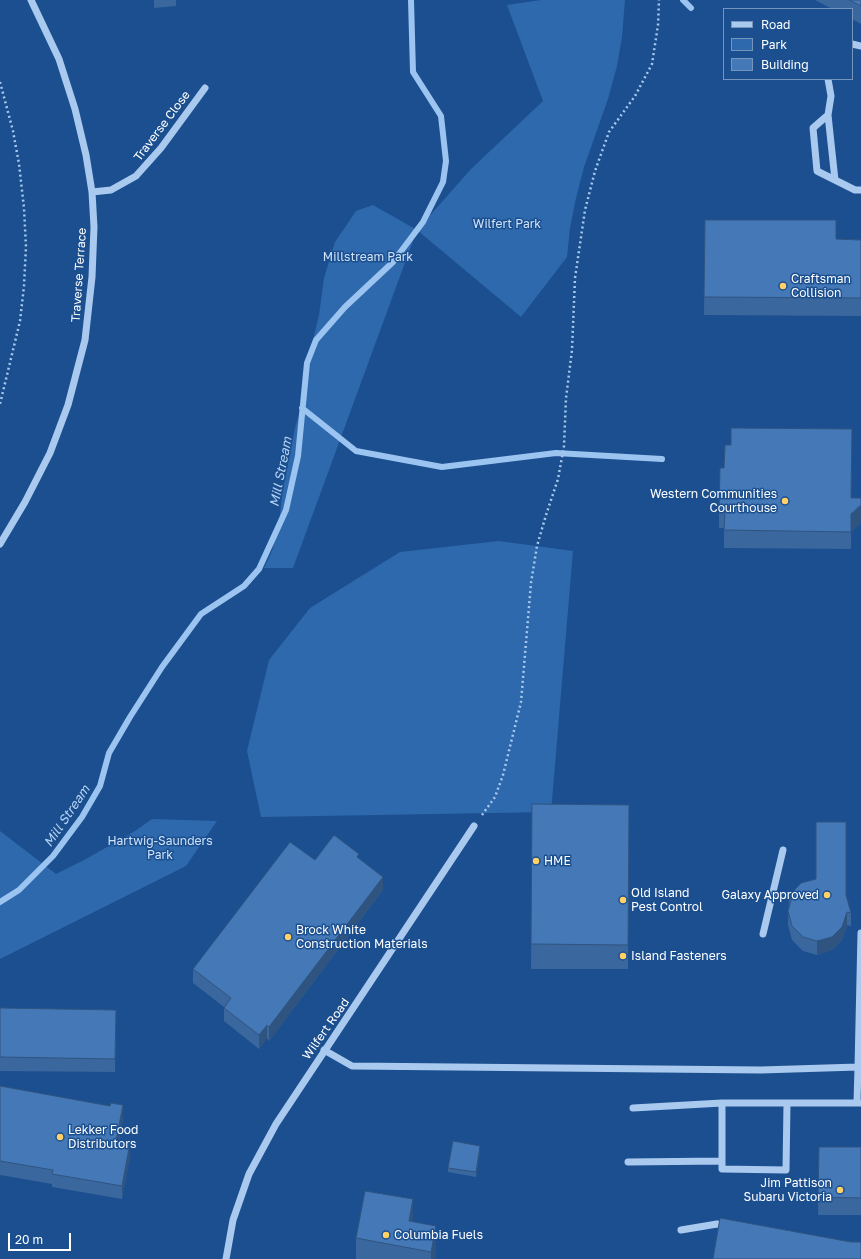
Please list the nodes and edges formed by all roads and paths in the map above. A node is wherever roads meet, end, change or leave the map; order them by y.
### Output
1 (31, 0) edge
2 (658, 0) edge
3 (828, 80) edge
4 (0, 82) edge
5 (205, 88) dead end
6 (828, 115) junction
7 (835, 180) junction
8 (861, 190) edge
9 (92, 192) junction
10 (0, 404) edge
11 (0, 544) edge
12 (474, 826) joint
13 (783, 850) dead end
14 (861, 933) edge
15 (763, 934) dead end
16 (324, 1050) junction
17 (858, 1067) junction
18 (722, 1103) junction
19 (787, 1103) junction
20 (859, 1103) edge
21 (633, 1108) dead end
22 (722, 1161) junction
23 (628, 1162) dead end
24 (732, 1227) edge
25 (681, 1230) dead end
26 (226, 1259) edge

1 - 9 street, Traverse Terrace
2 - 12 path
3 - 6 street
4 - 10 path
5 - 9 street, Traverse Close
6 - 7 street
6 - 7 street
7 - 8 street
9 - 11 street, Traverse Terrace
12 - 16 street, Wilfert Road
13 - 15 street
14 - 17 street
16 - 17 street
16 - 26 street, Wilfert Road
17 - 20 street
18 - 19 street
18 - 21 street
18 - 22 street
19 - 20 street
19 - 22 street
22 - 23 street
24 - 25 street

